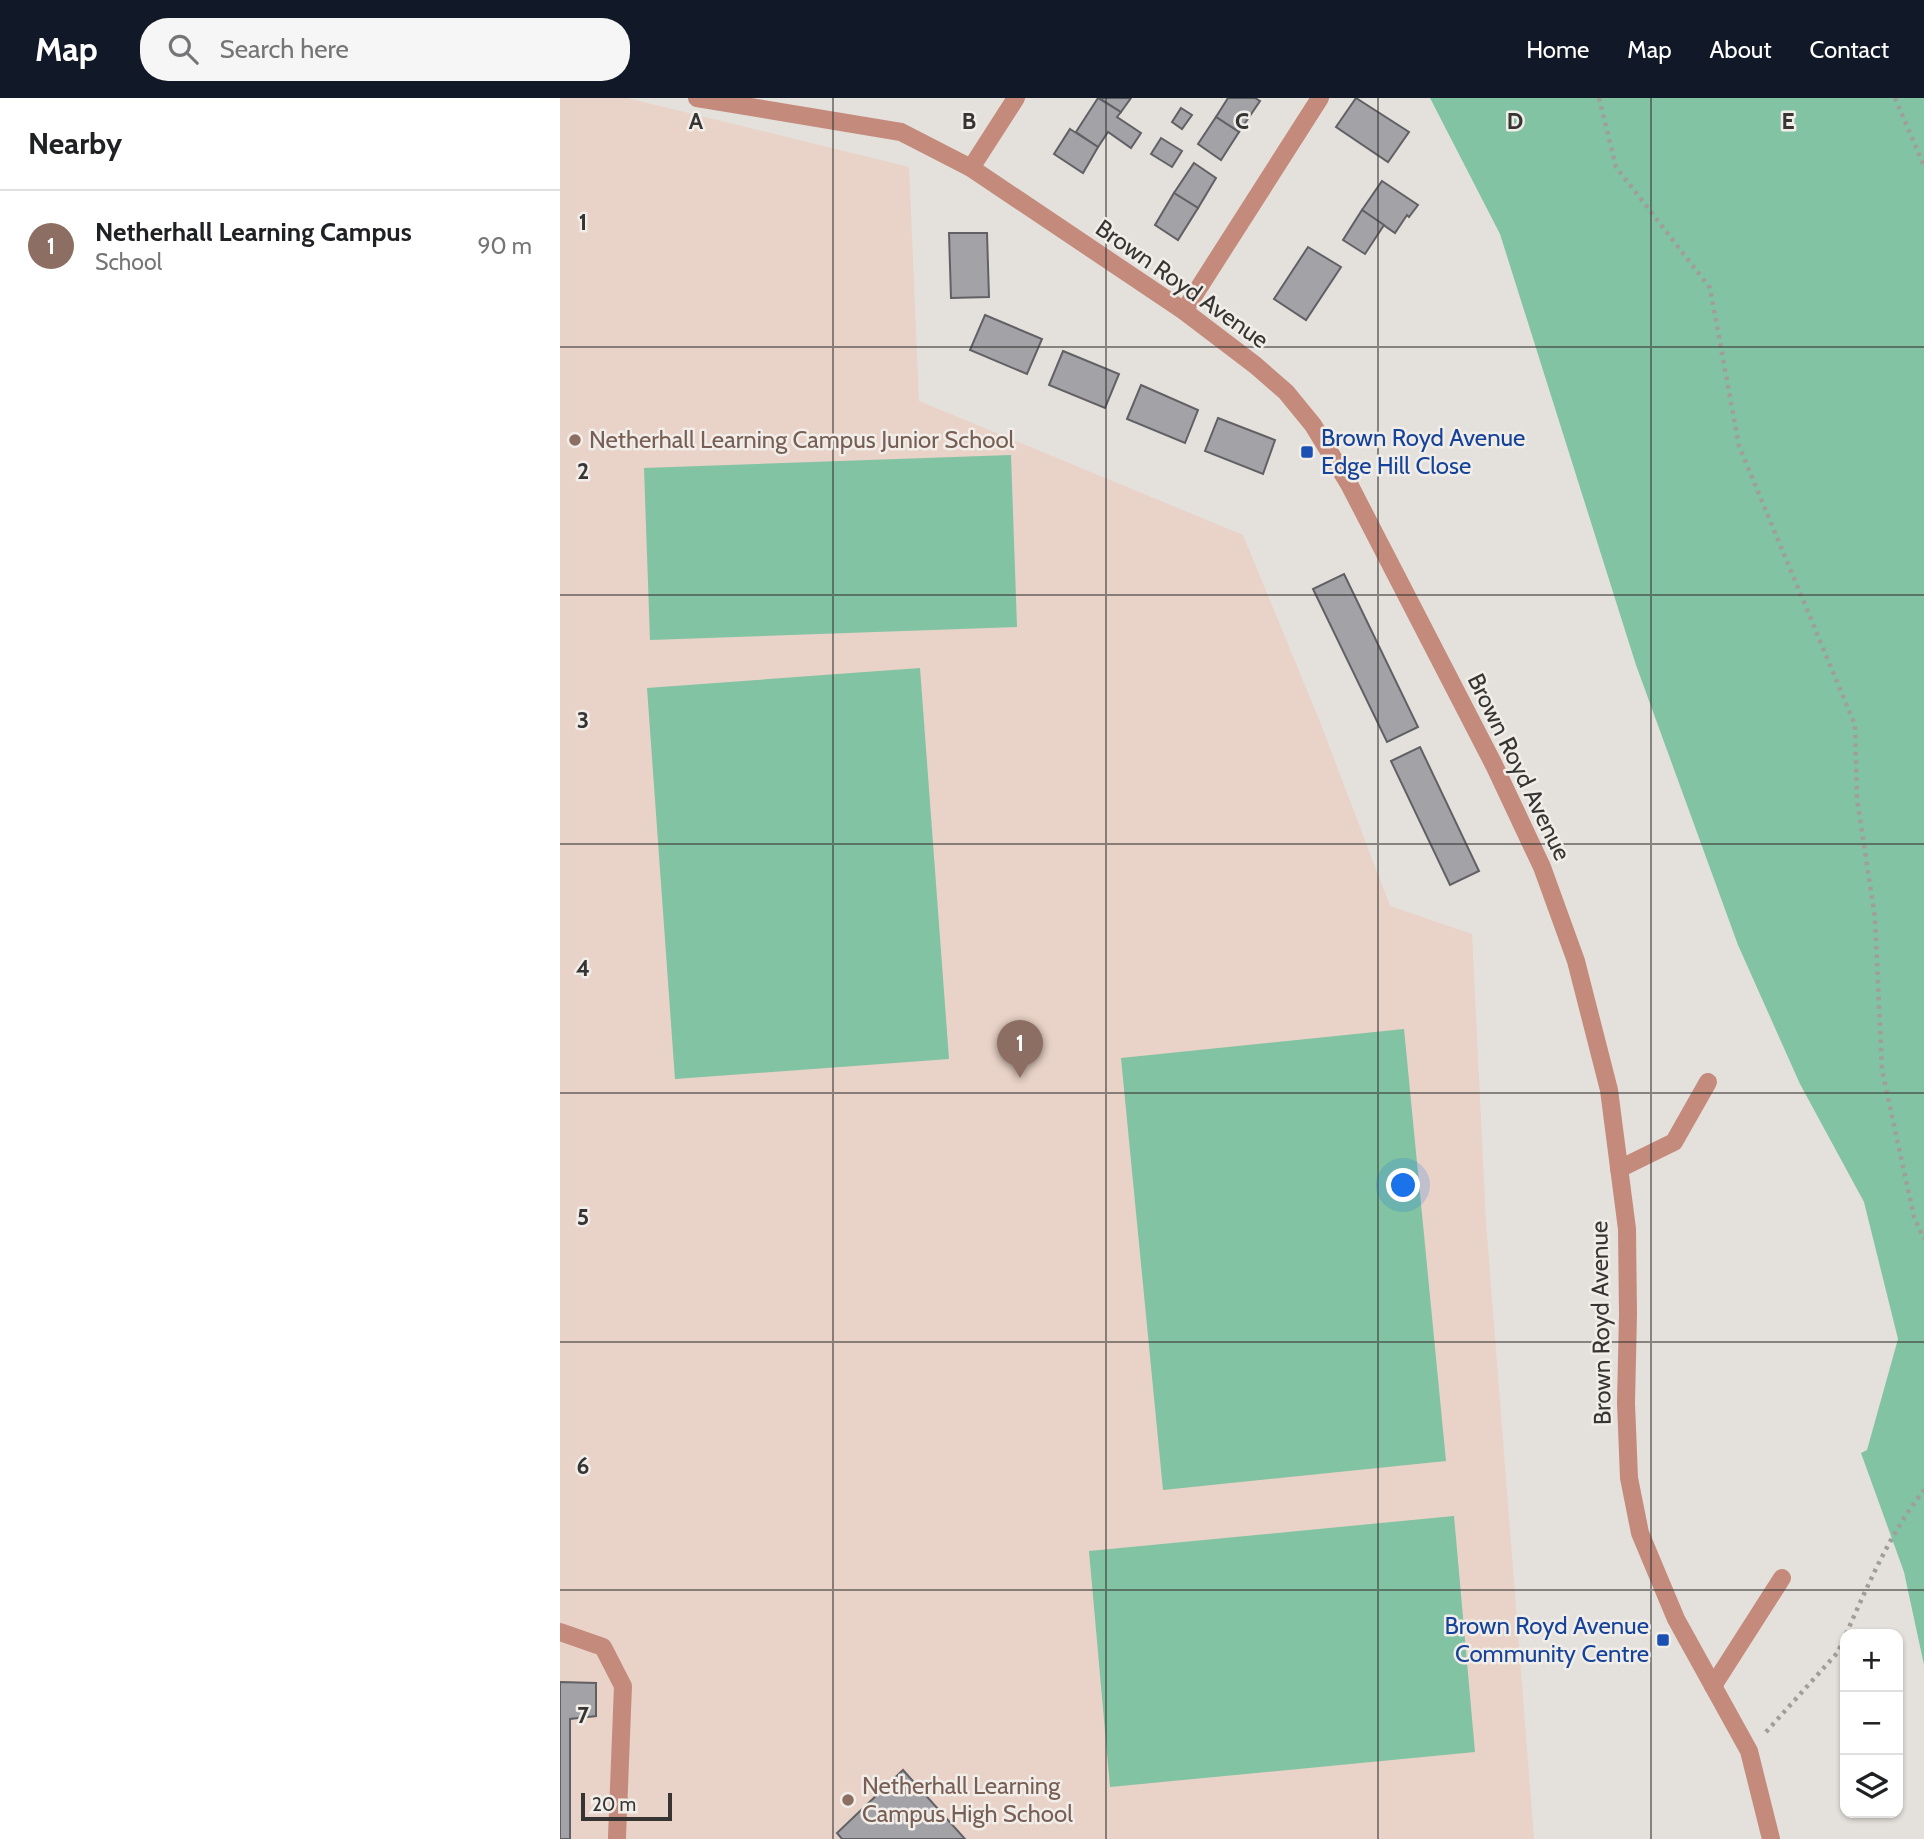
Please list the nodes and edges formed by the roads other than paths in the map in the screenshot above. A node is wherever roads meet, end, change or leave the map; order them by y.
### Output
1 (697, 98) edge
2 (1016, 98) edge
3 (1320, 98) edge
4 (971, 168) junction
5 (1184, 311) junction
6 (1708, 1082) dead end
7 (1619, 1169) junction
8 (1782, 1578) dead end
9 (560, 1632) edge
10 (1713, 1686) junction
11 (617, 1837) dead end
12 (1771, 1839) edge

1 - 4 street, Brown Royd Avenue
2 - 4 street
3 - 5 street
4 - 5 street, Brown Royd Avenue
5 - 7 street, Brown Royd Avenue
6 - 7 street
7 - 10 street, Brown Royd Avenue
8 - 10 street
9 - 11 street
10 - 12 street, Brown Royd Avenue

